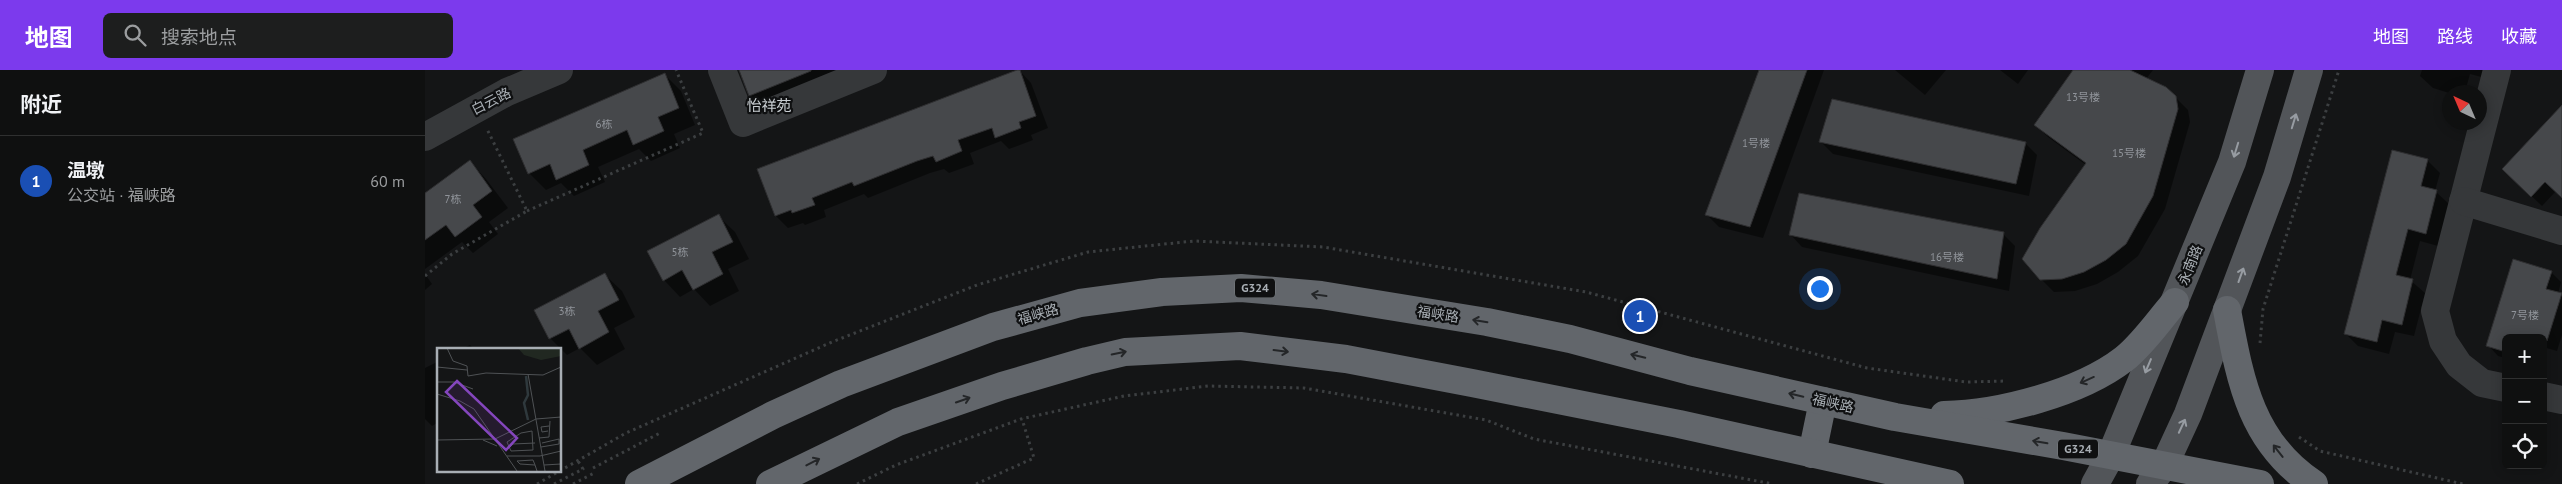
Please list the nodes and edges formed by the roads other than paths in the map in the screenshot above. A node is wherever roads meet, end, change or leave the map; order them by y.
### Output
1 (559, 70) edge
2 (722, 70) edge
3 (873, 70) edge
4 (2260, 70) edge
5 (2309, 70) edge
6 (2497, 70) edge
7 (425, 137) edge
8 (2463, 201) junction
9 (2562, 231) edge
10 (2175, 302) junction
11 (2227, 310) junction
12 (2502, 387) edge
13 (2547, 397) edge
14 (2562, 400) edge
15 (1823, 401) junction
16 (1895, 417) junction
17 (1812, 454) junction
18 (2111, 455) junction
19 (1859, 464) junction
20 (2157, 475) edge
21 (639, 484) edge
22 (770, 484) edge
23 (1887, 484) edge
24 (1950, 484) edge
25 (2095, 484) edge
26 (2260, 484) edge
27 (2313, 484) edge

1 - 7 street, 白云路
2 - 3 street
4 -> 10 main road, 永南路
11 -> 5 main road
6 - 8 street
8 - 9 street
8 - 12 street
10 -> 16 highway
10 -> 18 main road, 永南路
20 -> 11 main road
27 -> 11 highway
13 - 14 street
15 - 16 highway, 福峡路 / G324
15 - 17 highway
15 -> 21 highway, 福峡路 / G324
18 -> 16 highway, 福峡路 / G324
17 - 19 highway
22 -> 17 highway
18 - 20 highway, 福峡路 / G324
18 - 25 main road, 永南路
19 - 23 highway
19 - 24 highway
20 - 26 highway, 福峡路 / G324

